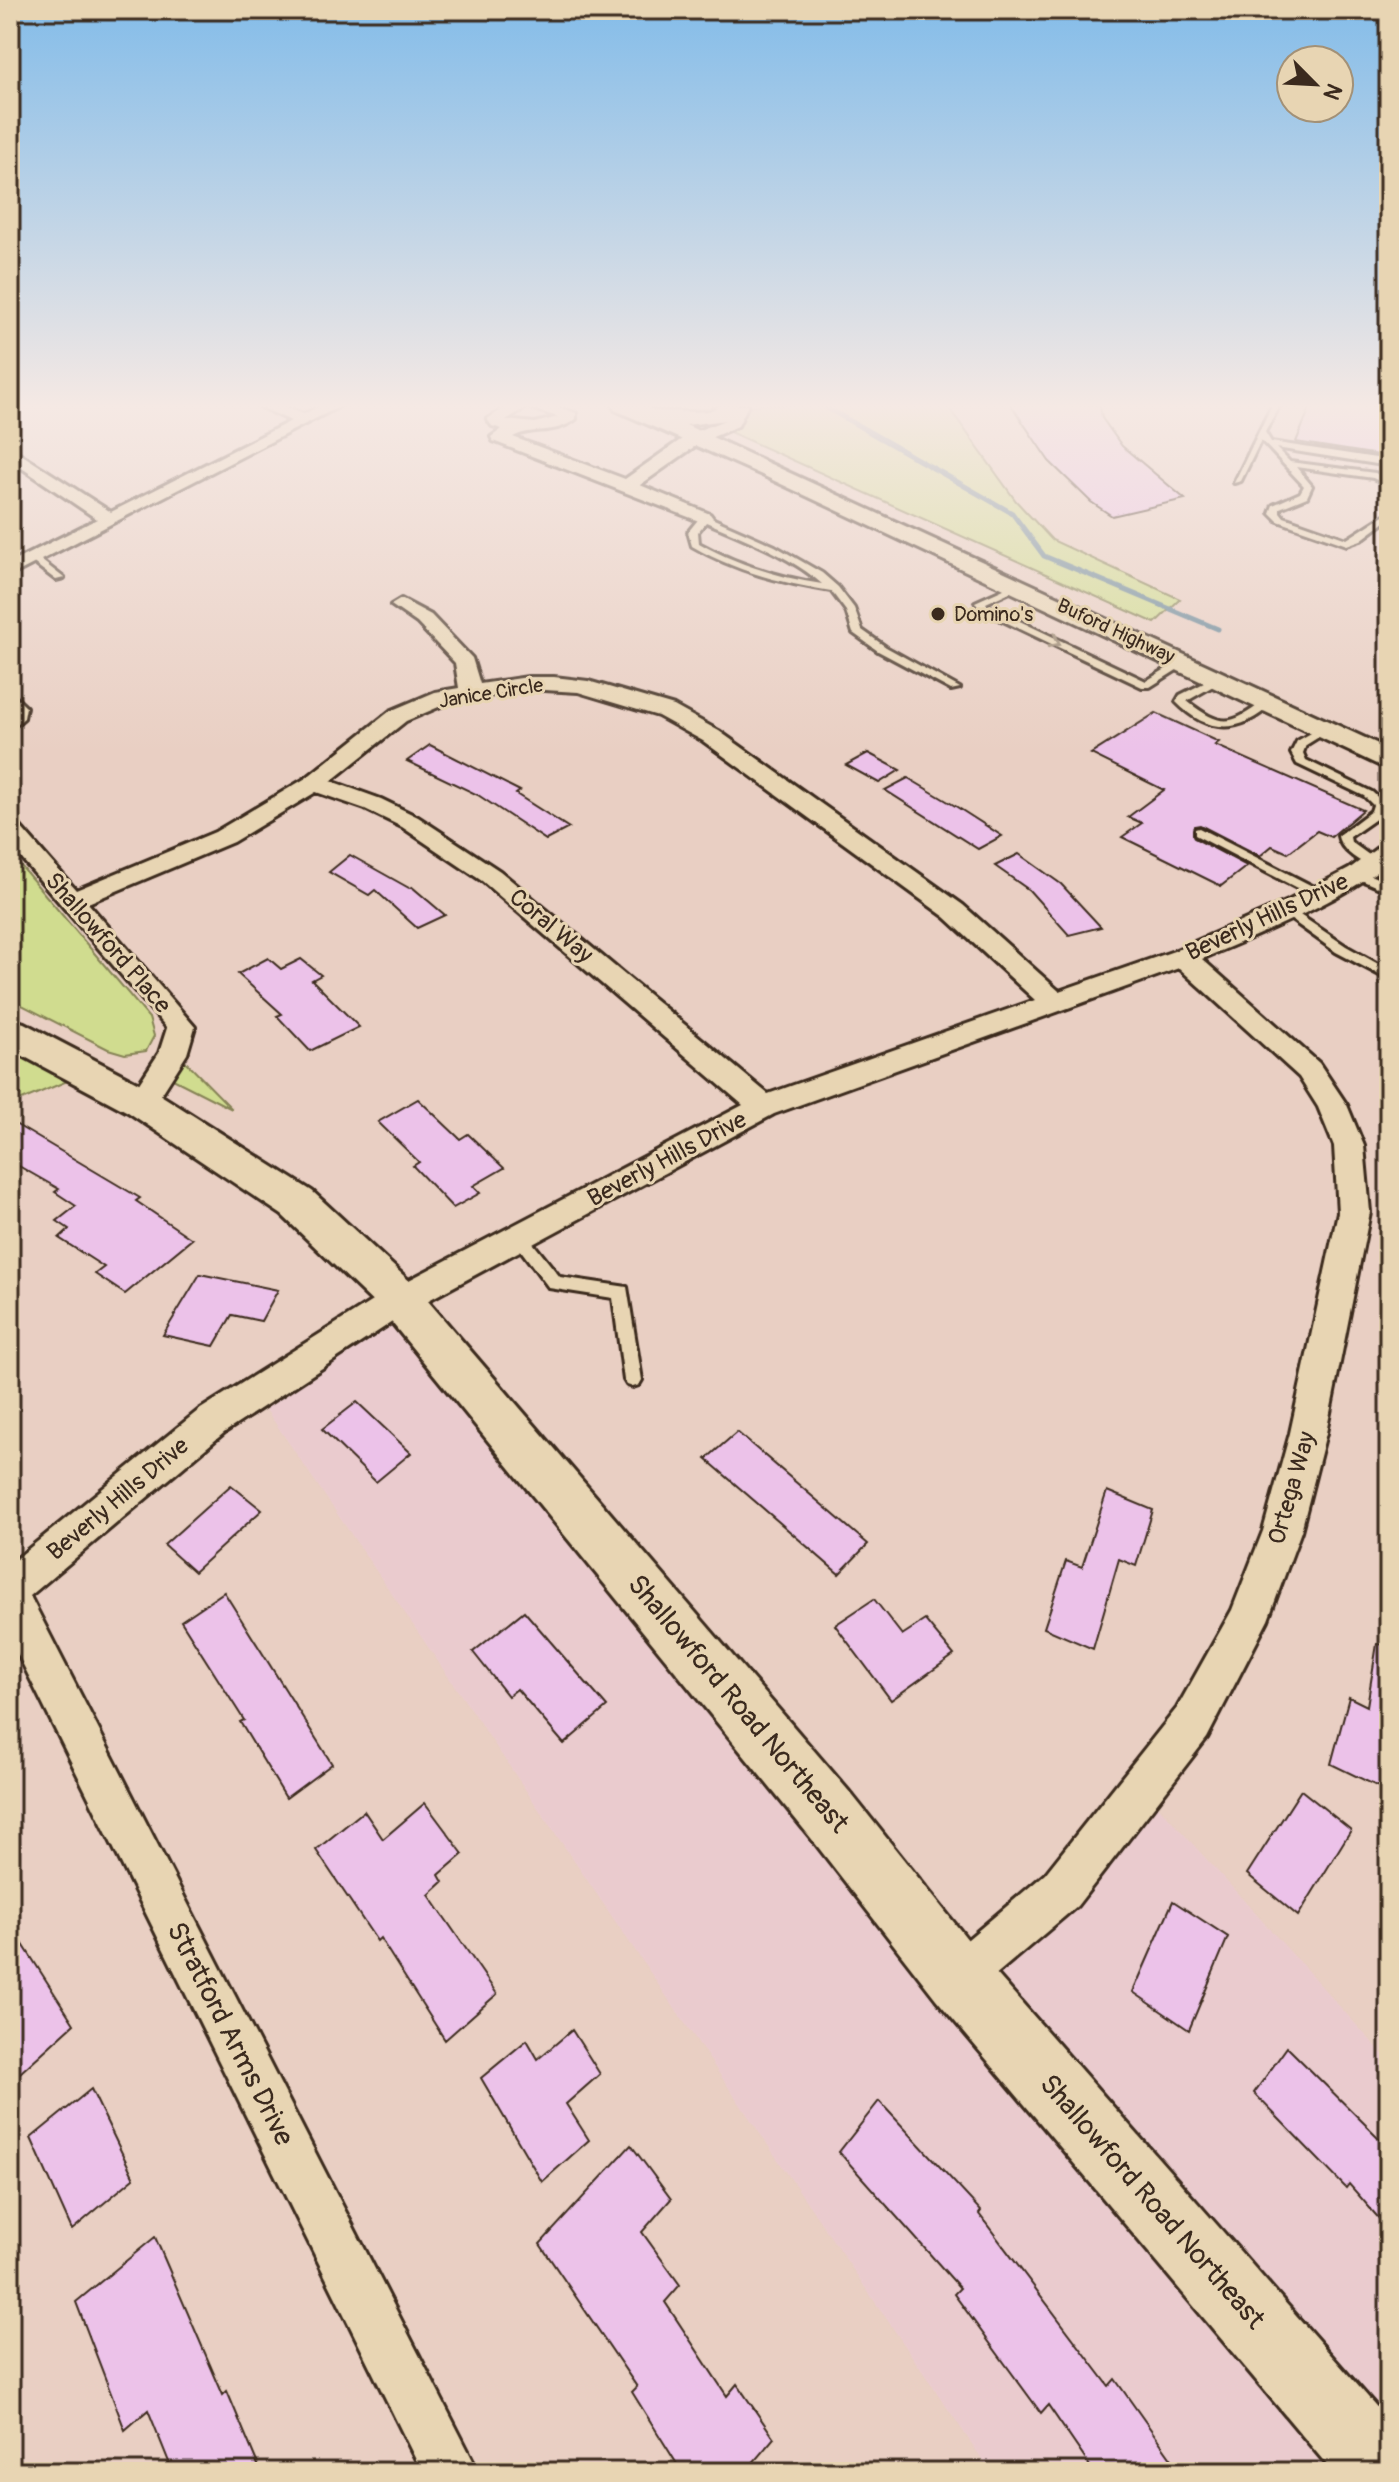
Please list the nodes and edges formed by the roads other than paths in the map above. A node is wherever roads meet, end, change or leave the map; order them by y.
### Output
1 (107, 521) edge
2 (702, 521) edge
3 (711, 521) edge
4 (879, 521) edge
5 (1286, 521) edge
6 (1381, 521) edge
7 (34, 559) junction
8 (10, 570) edge
9 (59, 578) dead end
10 (1018, 586) junction
11 (835, 589) junction
12 (401, 605) dead end
13 (1183, 663) junction
14 (1218, 679) junction
15 (955, 688) dead end
16 (471, 692) junction
17 (10, 695) edge
18 (1268, 703) junction
19 (10, 727) edge
20 (1324, 730) junction
21 (1389, 761) edge
22 (314, 783) junction
23 (10, 830) edge
24 (1199, 832) dead end
25 (1373, 863) edge
26 (1389, 888) edge
27 (1320, 895) junction
28 (71, 901) junction
29 (1288, 911) junction
30 (1183, 957) junction
31 (1389, 976) edge
32 (1054, 1002) junction
33 (10, 1032) edge
34 (142, 1102) junction
35 (764, 1107) junction
36 (519, 1237) junction
37 (400, 1300) junction
38 (633, 1380) dead end
39 (10, 1588) edge
40 (10, 1597) edge
41 (958, 1977) junction
42 (451, 2472) edge
43 (1383, 2472) edge

1 - 7 street
2 - 11 lane
3 - 11 lane
4 - 10 main road, Buford Highway
5 - 6 lane
7 - 8 street
7 - 9 lane
10 - 13 main road, Buford Highway
10 -> 13 lane
11 - 15 lane
12 - 16 street
13 - 14 main road, Buford Highway
14 - 18 main road, Buford Highway
14 - 18 lane
16 - 22 street, Janice Circle
16 - 32 street, Janice Circle
17 - 19 lane
18 - 20 main road, Buford Highway
20 - 21 main road, Buford Highway
20 - 25 lane
22 - 28 street, Janice Circle
22 - 35 street, Coral Way
23 - 28 street, Shallowford Place
24 - 27 lane
25 - 26 lane
25 - 27 street, Beverly Hills Drive
27 - 29 street, Beverly Hills Drive
28 - 34 street, Shallowford Place
29 - 30 street, Beverly Hills Drive
29 - 31 lane
30 - 32 street, Beverly Hills Drive
30 - 41 street, Ortega Way
32 - 35 street, Beverly Hills Drive
33 - 34 main road, Shallowford Road Northeast
34 - 37 main road, Shallowford Road Northeast
35 - 36 street, Beverly Hills Drive
36 - 37 street, Beverly Hills Drive
36 - 38 lane
37 - 39 street, Beverly Hills Drive
37 - 41 main road, Shallowford Road Northeast
40 - 42 street, Stratford Arms Drive
41 - 43 main road, Shallowford Road Northeast

